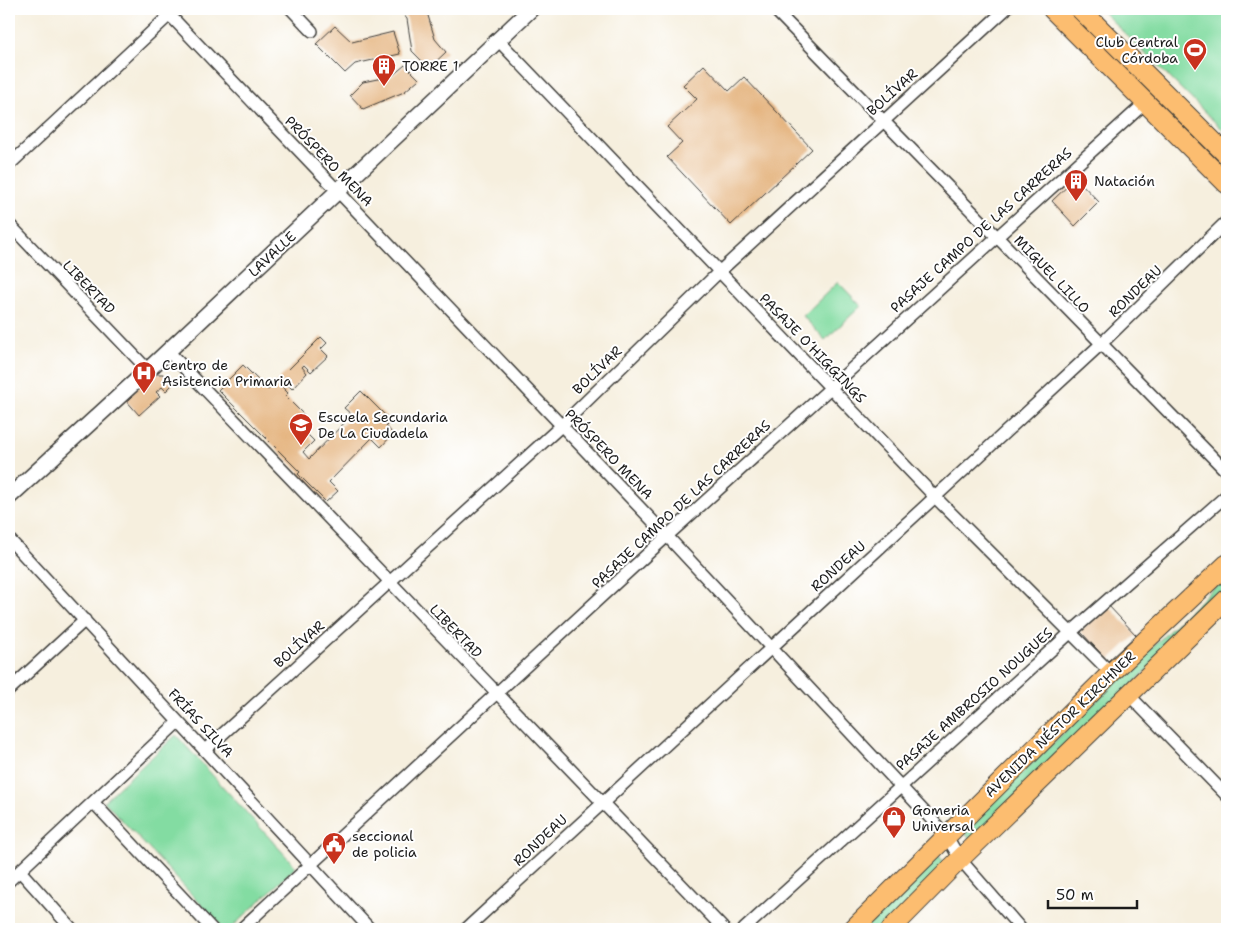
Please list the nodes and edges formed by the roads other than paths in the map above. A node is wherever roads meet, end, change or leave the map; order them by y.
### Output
1 (291, 9) edge
2 (531, 9) edge
3 (774, 9) edge
4 (1006, 9) edge
5 (1052, 9) edge
6 (1080, 9) edge
7 (170, 11) edge
8 (312, 31) dead end
9 (498, 40) junction
10 (1145, 103) junction
11 (883, 120) junction
12 (1227, 155) edge
13 (9, 165) edge
14 (1227, 184) edge
15 (338, 193) junction
16 (1227, 221) edge
17 (9, 224) edge
18 (995, 236) junction
19 (719, 272) junction
20 (1100, 345) junction
21 (168, 351) junction
22 (148, 370) junction
23 (830, 388) junction
24 (561, 426) junction
25 (1227, 472) edge
26 (1227, 495) edge
27 (9, 497) edge
28 (936, 498) junction
29 (667, 536) junction
30 (9, 539) edge
31 (1227, 564) edge
32 (388, 582) junction
33 (1227, 599) edge
34 (85, 620) junction
35 (1070, 633) junction
36 (771, 646) junction
37 (1111, 673) junction
38 (9, 690) edge
39 (497, 695) junction
40 (1129, 695) junction
41 (178, 722) junction
42 (205, 750) junction
43 (900, 787) junction
44 (1227, 796) edge
45 (93, 802) junction
46 (604, 802) junction
47 (946, 836) junction
48 (960, 859) junction
49 (310, 865) junction
50 (20, 871) junction
51 (9, 881) edge
52 (72, 929) edge
53 (212, 929) edge
54 (241, 929) edge
55 (370, 929) edge
56 (466, 929) edge
57 (724, 929) edge
58 (744, 929) edge
59 (853, 929) edge
60 (891, 929) edge
61 (1021, 929) edge

1 - 8 street
2 - 9 street, LAVALLE
3 - 11 street, MIGUEL LILLO
4 - 11 street, BOLÍVAR
5 - 10 main road
6 - 12 main road
7 - 13 street
7 - 15 street, PRÓSPERO MENA
9 - 15 street, LAVALLE
9 - 19 street, PASAJE O´HIGGINGS
10 - 14 main road
10 - 18 street, PASAJE CAMPO DE LAS CARRERAS
11 - 18 street, MIGUEL LILLO
11 - 19 street, BOLÍVAR
15 - 21 street, LAVALLE
15 - 24 street, PRÓSPERO MENA
16 - 20 street, RONDEAU
17 - 22 street, LIBERTAD
18 - 20 street, MIGUEL LILLO
18 - 23 street, PASAJE CAMPO DE LAS CARRERAS
19 - 23 street, PASAJE O´HIGGINGS
19 - 24 street, BOLÍVAR
20 - 25 street, MIGUEL LILLO
20 - 28 street, RONDEAU
21 - 22 street, LAVALLE
21 - 32 street, LIBERTAD
22 - 27 street, LAVALLE
23 - 28 street, PASAJE O´HIGGINGS
23 - 29 street, PASAJE CAMPO DE LAS CARRERAS
24 - 29 street, PRÓSPERO MENA
24 - 32 street, BOLÍVAR
26 - 35 street, PASAJE AMBROSIO NOUGUES
28 - 35 street, PASAJE O´HIGGINGS
28 - 36 street, RONDEAU
29 - 36 street, PRÓSPERO MENA
29 - 39 street, PASAJE CAMPO DE LAS CARRERAS
30 - 34 street, FRÍAS SILVA
31 - 37 main road, AVENIDA NÉSTOR KIRCHNER
32 - 39 street, LIBERTAD
32 - 42 street, BOLÍVAR
33 - 40 main road, AVENIDA NÉSTOR KIRCHNER
34 - 38 street
34 - 41 street, FRÍAS SILVA
35 - 37 street, PASAJE O´HIGGINGS
35 - 43 street, PASAJE AMBROSIO NOUGUES
36 - 43 street, PRÓSPERO MENA
36 - 46 street, RONDEAU
37 - 47 main road, AVENIDA NÉSTOR KIRCHNER
39 - 46 street, LIBERTAD
39 - 49 street, PASAJE CAMPO DE LAS CARRERAS
40 - 44 street
40 - 48 main road, AVENIDA NÉSTOR KIRCHNER
41 - 42 street, FRÍAS SILVA
41 - 45 street
42 - 49 street, FRÍAS SILVA
43 - 47 street, PRÓSPERO MENA
43 - 58 street, PASAJE AMBROSIO NOUGUES
45 - 50 street
45 - 53 street
46 - 56 street, RONDEAU
46 - 57 street, LIBERTAD
47 - 48 street, PRÓSPERO MENA
47 - 59 main road, AVENIDA NÉSTOR KIRCHNER
48 - 60 main road, AVENIDA NÉSTOR KIRCHNER
48 - 61 street, PRÓSPERO MENA
49 - 54 street, PASAJE CAMPO DE LAS CARRERAS
49 - 55 street, FRÍAS SILVA
50 - 51 street
50 - 52 street

